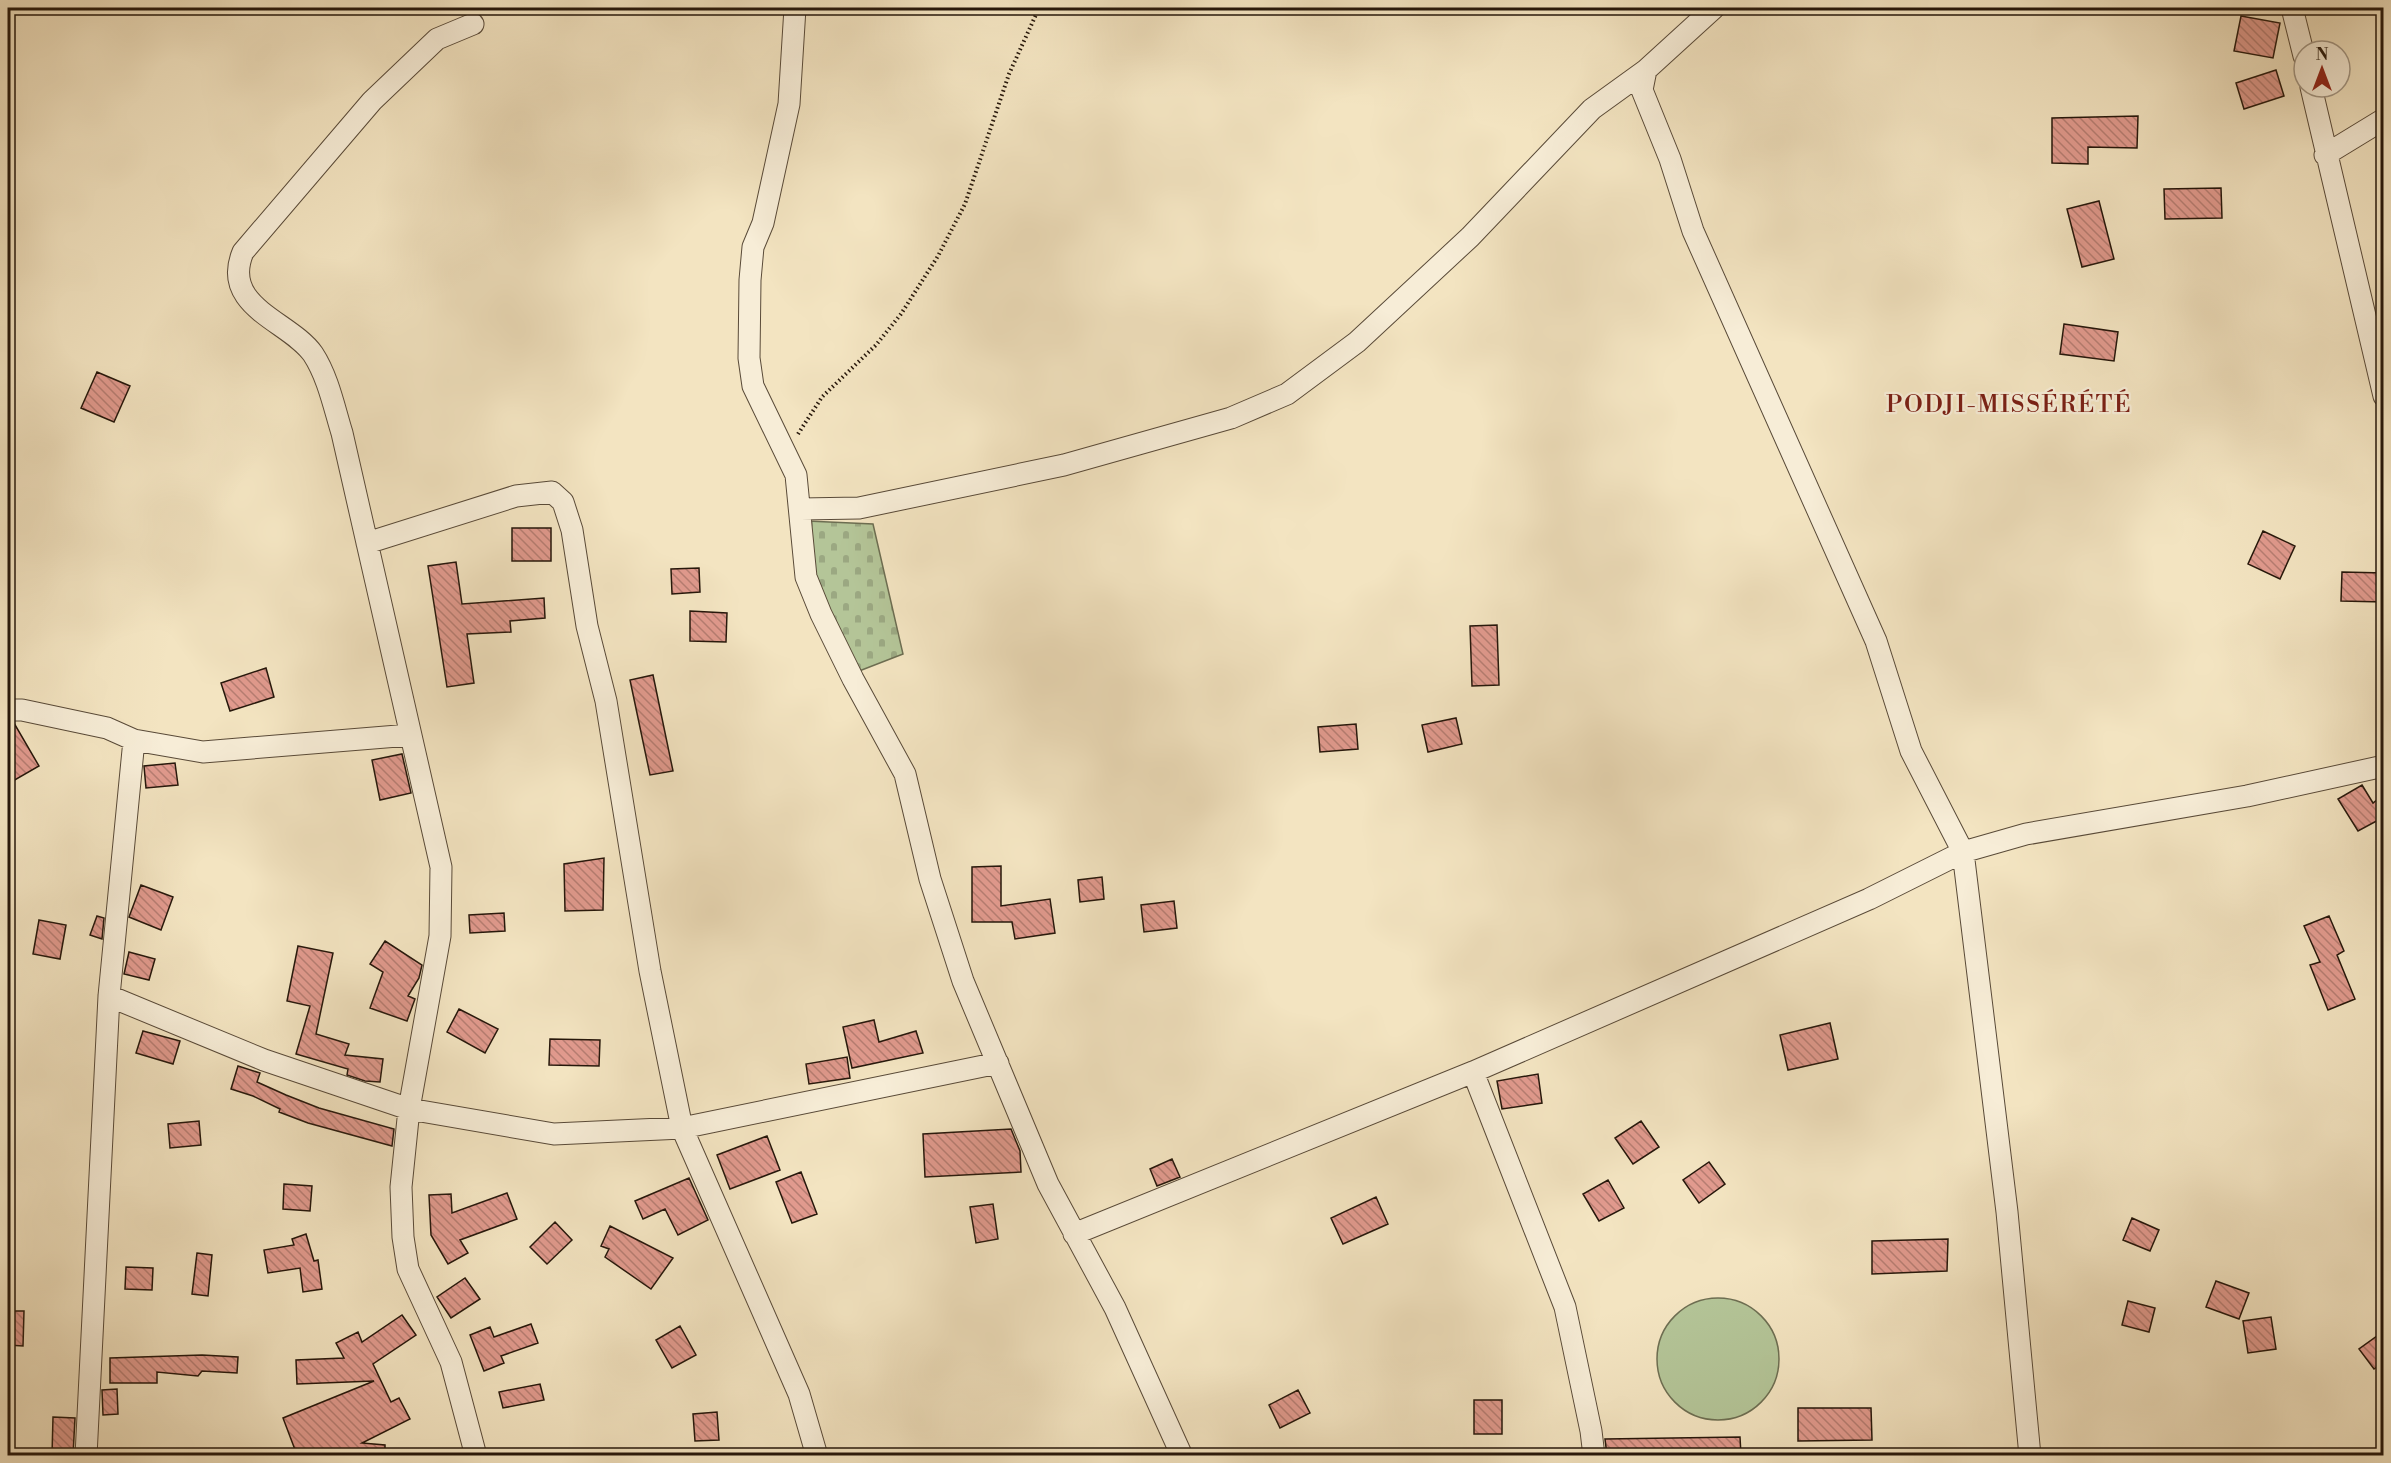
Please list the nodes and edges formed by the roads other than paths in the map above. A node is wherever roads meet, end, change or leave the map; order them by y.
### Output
1 (795, 8) edge
2 (1714, 8) edge
3 (2292, 8) edge
4 (473, 24) dead end
5 (2300, 39) edge
6 (1646, 70) junction
7 (2314, 99) edge
8 (2384, 119) edge
9 (2325, 154) junction
10 (2384, 396) edge
11 (801, 508) junction
12 (367, 543) junction
13 (8, 710) edge
14 (410, 735) junction
15 (134, 740) junction
16 (2384, 766) edge
17 (1963, 852) junction
18 (109, 996) junction
19 (998, 1063) junction
20 (1473, 1072) junction
21 (410, 1108) junction
22 (682, 1128) junction
23 (1074, 1234) junction
24 (86, 1455) edge
25 (476, 1455) edge
26 (817, 1455) edge
27 (1182, 1455) edge
28 (1594, 1455) edge
29 (2030, 1455) edge

1 - 11 street
2 - 6 street
3 - 5 street
4 - 12 street
6 - 11 street
6 - 17 street
7 - 9 street
8 - 9 street
9 - 10 street
11 - 19 street
12 - 14 street
12 - 22 street
13 - 15 street
14 - 15 street
14 - 21 street
15 - 18 street
16 - 17 street
17 - 20 street
17 - 29 street
18 - 21 street
18 - 24 street
19 - 22 street
19 - 23 street
20 - 23 street
20 - 28 street
21 - 22 street
21 - 25 street
22 - 26 street
23 - 27 street

